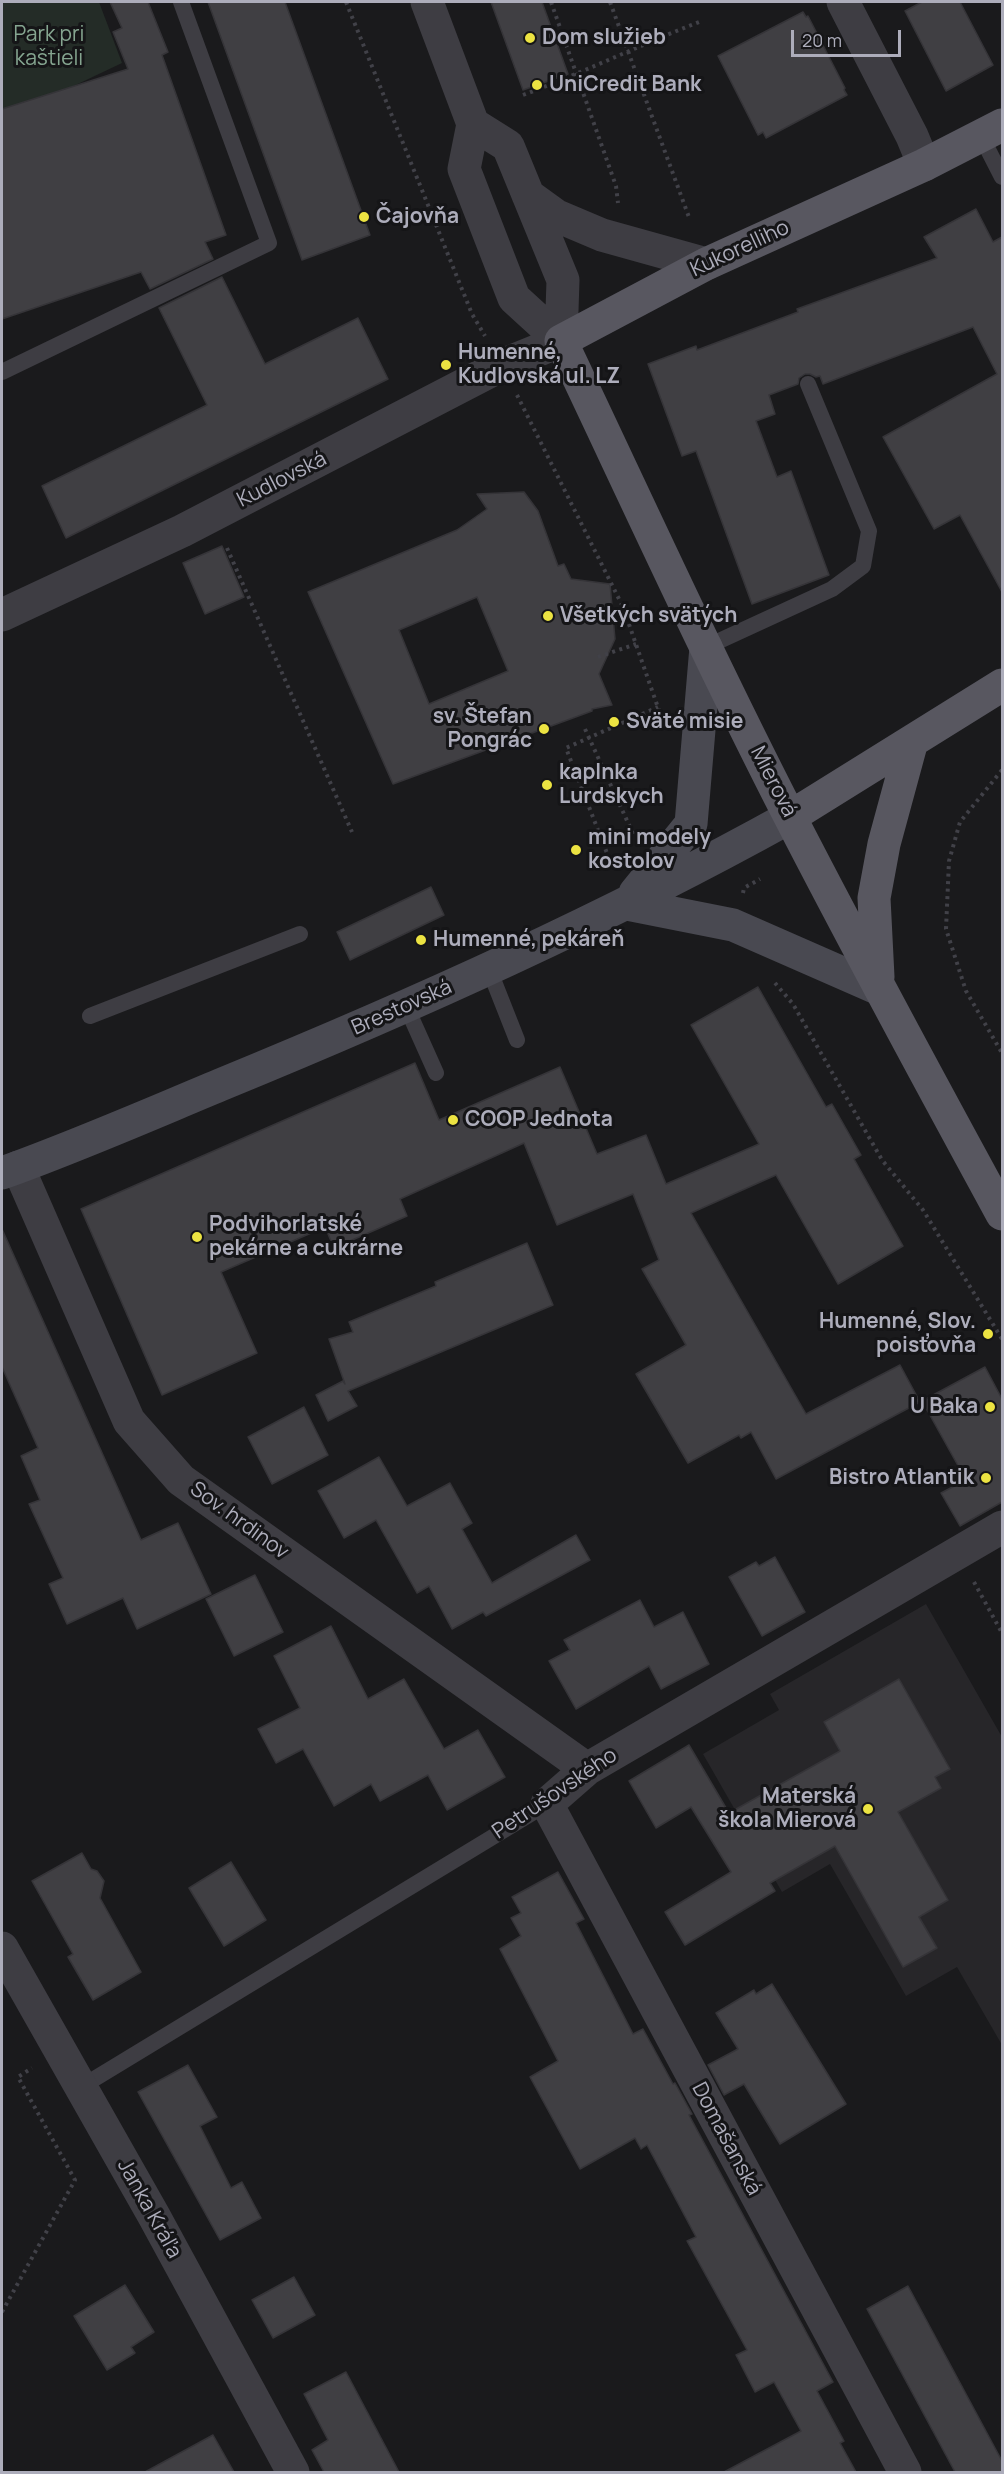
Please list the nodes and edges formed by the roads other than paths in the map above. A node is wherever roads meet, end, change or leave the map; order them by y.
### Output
1 (181, 2) edge
2 (427, 2) edge
3 (843, 2) edge
4 (473, 124) junction
5 (992, 130) edge
6 (924, 165) junction
7 (1002, 177) edge
8 (528, 195) junction
9 (706, 264) junction
10 (561, 341) junction
11 (2, 372) edge
12 (808, 384) dead end
13 (2, 615) edge
14 (706, 647) junction
15 (1002, 685) edge
16 (912, 741) junction
17 (790, 817) junction
18 (627, 904) junction
19 (300, 934) dead end
20 (489, 969) junction
21 (879, 989) junction
22 (406, 1006) junction
23 (90, 1016) dead end
24 (517, 1040) dead end
25 (436, 1073) dead end
26 (10, 1170) edge
27 (1002, 1214) edge
28 (1002, 1527) edge
29 (587, 1769) junction
30 (548, 1804) junction
31 (2, 1948) edge
32 (81, 2087) junction
33 (293, 2472) edge
34 (905, 2472) edge

1 - 11 lane
2 - 4 street
3 - 6 street
4 - 8 street
4 - 10 street
5 - 6 main road, Kukorelliho
5 - 7 lane
6 - 9 main road, Kukorelliho
8 - 9 street
8 - 10 street
9 - 10 main road, Kukorelliho
10 - 13 street, Kudlovská
10 - 14 main road, Mierová
12 - 14 lane
14 - 17 main road, Mierová
14 - 18 street
15 - 16 main road
16 - 17 main road
16 - 21 main road
17 - 18 street, Brestovská
17 - 21 main road, Mierová
18 - 20 street, Brestovská
18 - 21 street
19 - 23 lane
20 - 22 street, Brestovská
20 - 24 lane
21 - 27 main road, Mierová
22 - 25 lane
22 - 26 street, Brestovská
26 - 29 street, Sov. hrdinov
28 - 29 street, Petrušovského
29 - 30 street, Petrušovského
30 - 32 lane, Petrušovského
30 - 34 street, Domašanská
31 - 32 street, Janka Kráľa
32 - 33 street, Janka Kráľa

